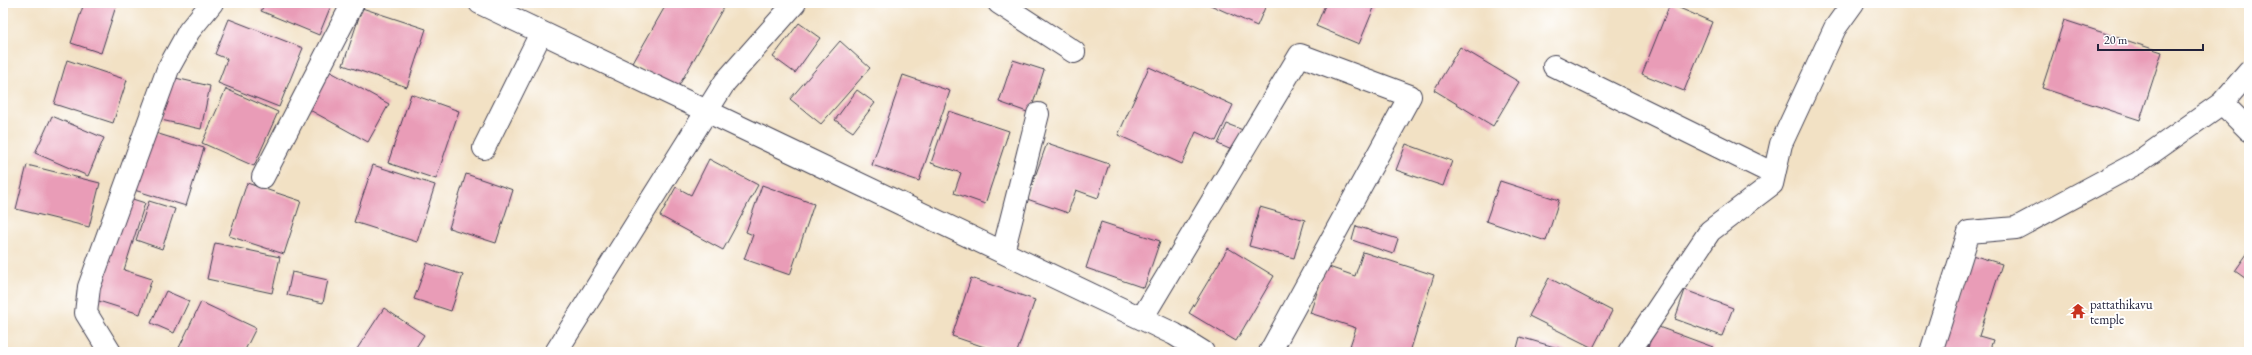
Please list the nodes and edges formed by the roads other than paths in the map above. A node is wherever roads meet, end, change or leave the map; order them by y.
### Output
1 (212, 3) edge
2 (353, 3) edge
3 (480, 3) edge
4 (795, 3) edge
5 (999, 3) edge
6 (1852, 3) edge
7 (541, 33) junction
8 (1074, 52) dead end
9 (1554, 66) dead end
10 (2249, 72) edge
11 (2222, 103) junction
12 (705, 111) junction
13 (1038, 114) dead end
14 (2249, 130) edge
15 (484, 148) dead end
16 (1774, 174) junction
17 (263, 177) dead end
18 (1003, 252) junction
19 (1142, 318) junction
20 (110, 352) edge
21 (556, 352) edge
22 (1203, 352) edge
23 (1270, 352) edge
24 (1629, 352) edge
25 (1931, 352) edge

1 - 20 street
2 - 17 street
3 - 7 street
4 - 12 street
5 - 8 street
6 - 16 street
7 - 12 street
7 - 15 street
9 - 16 street
10 - 11 street
11 - 14 street
11 - 25 street
12 - 18 street
12 - 21 street
13 - 18 street
16 - 24 street
18 - 19 street
19 - 22 street
19 - 23 street

